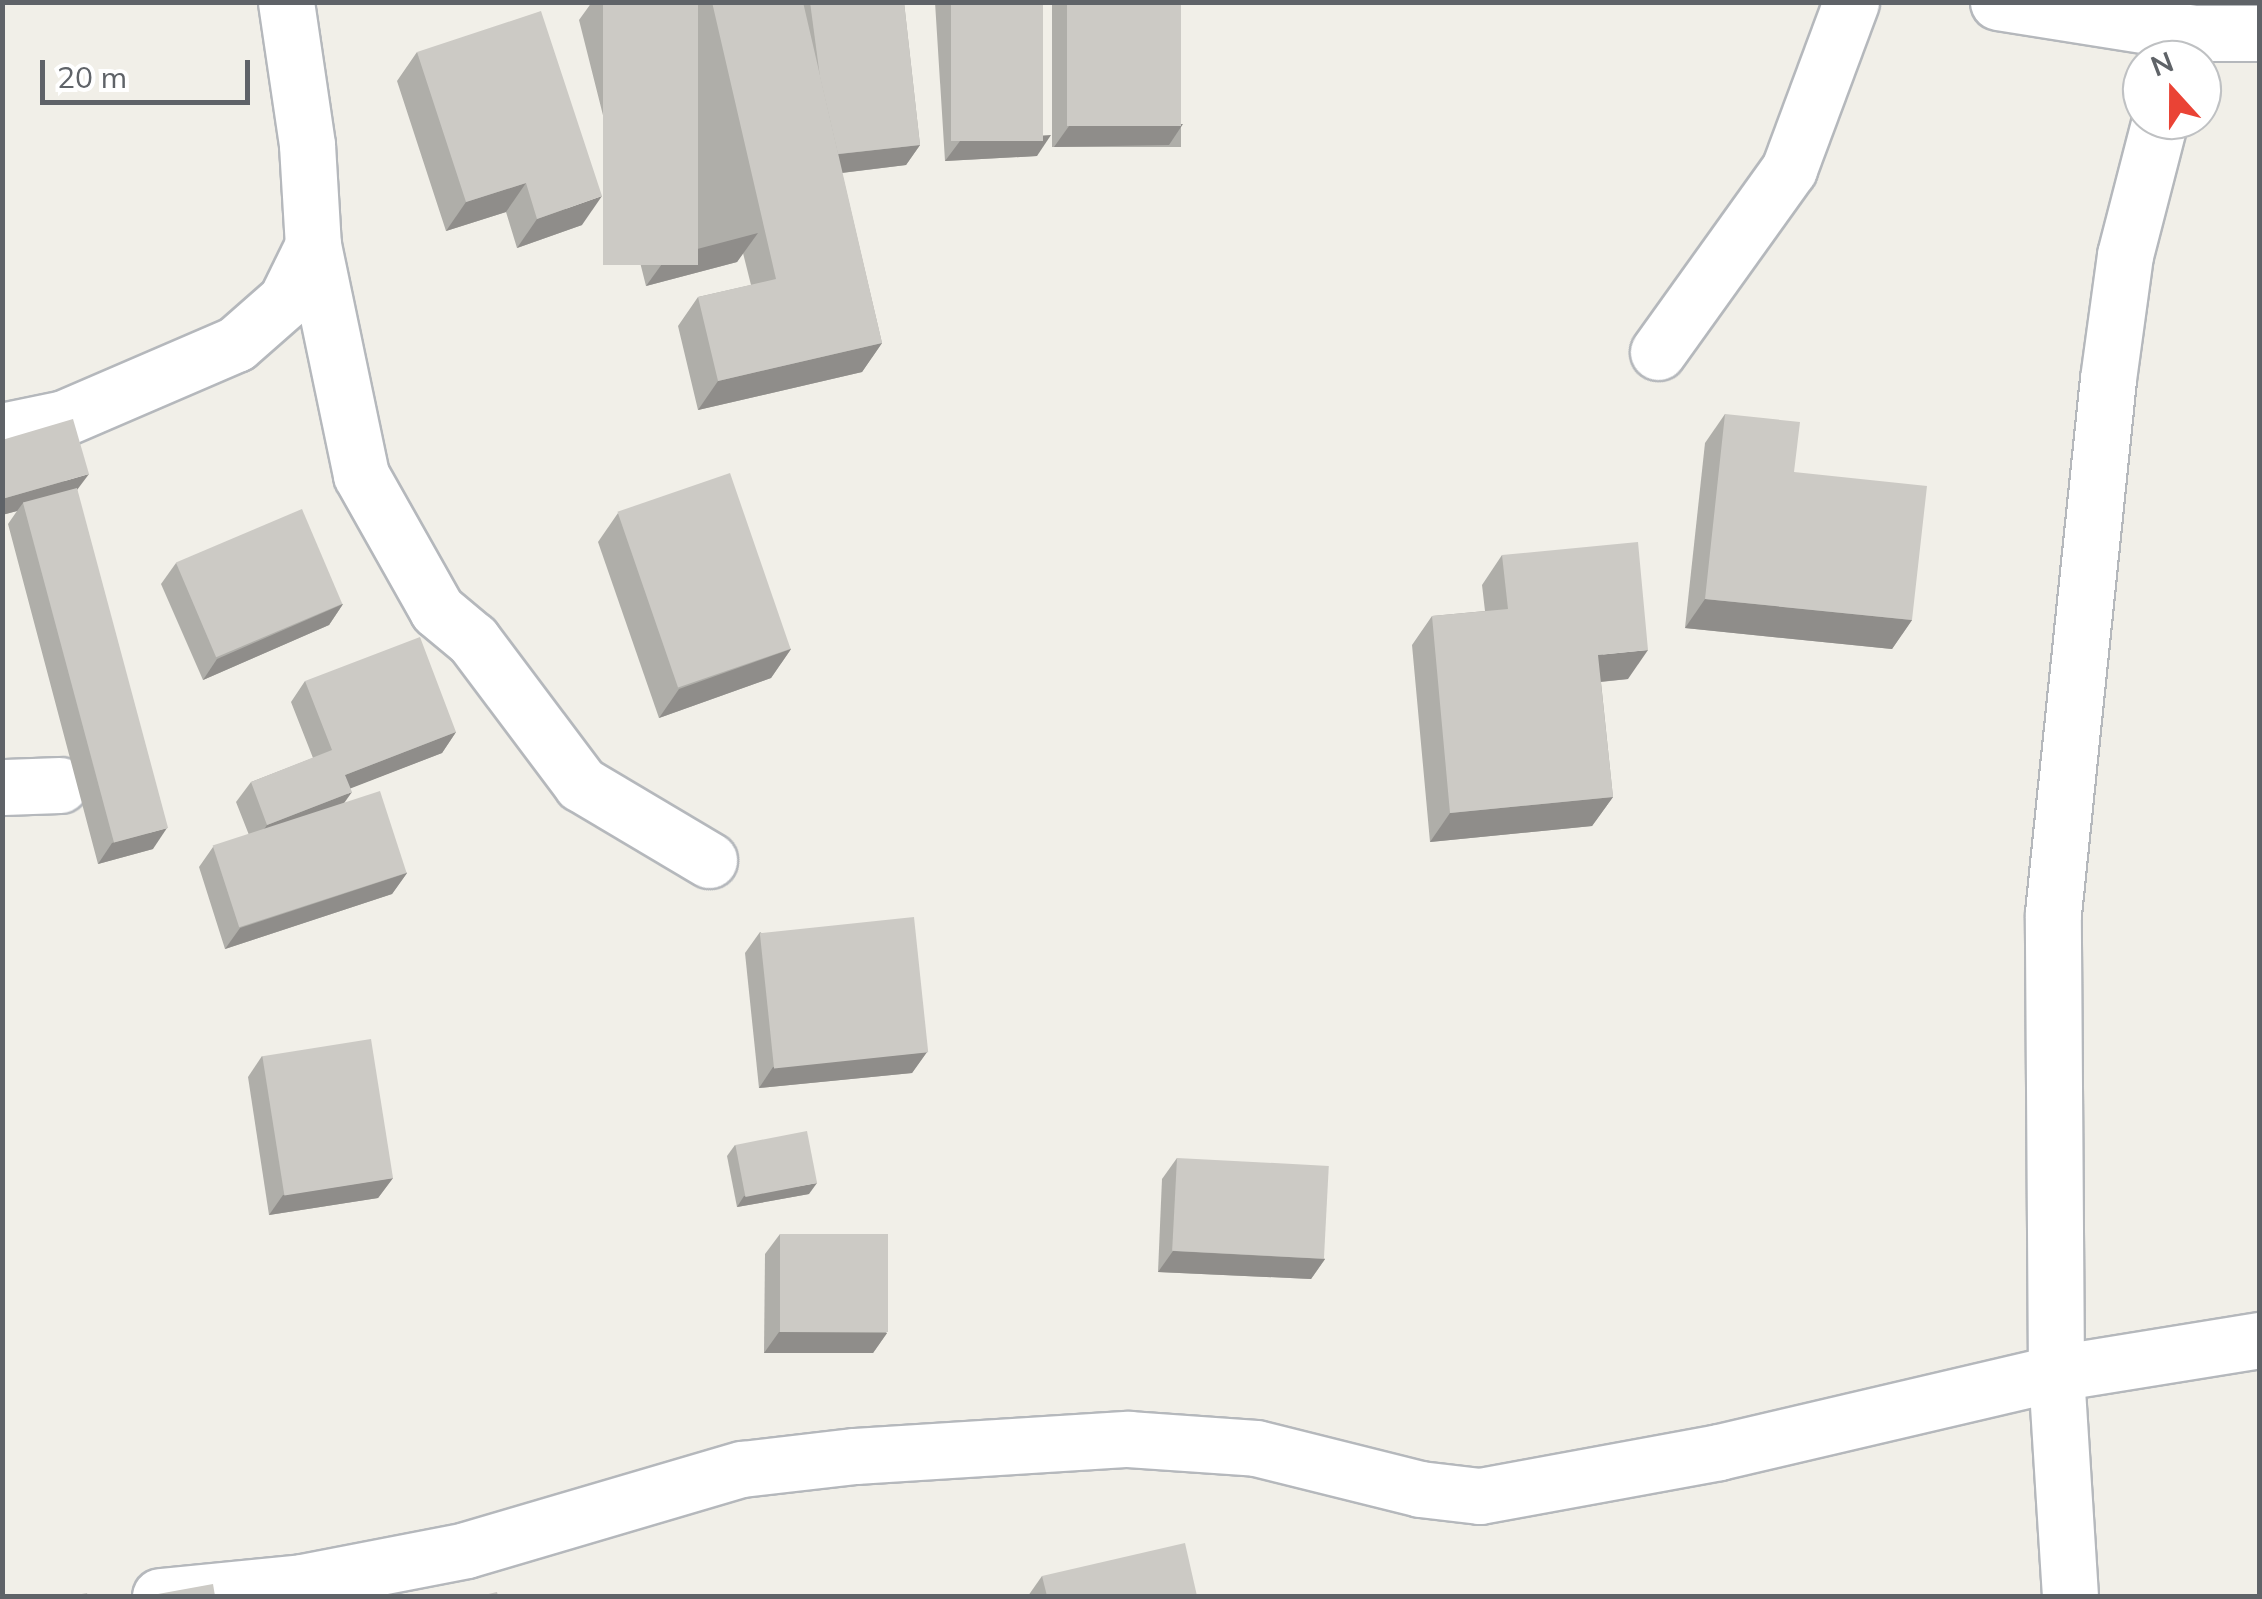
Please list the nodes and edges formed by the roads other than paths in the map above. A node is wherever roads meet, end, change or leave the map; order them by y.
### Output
1 (286, 2) edge
2 (1851, 2) edge
3 (1998, 2) edge
4 (2260, 33) edge
5 (2163, 40) edge
6 (2222, 40) edge
7 (2155, 140) edge
8 (313, 245) junction
9 (1658, 352) dead end
10 (2, 432) edge
11 (60, 786) dead end
12 (2, 787) edge
13 (708, 860) dead end
14 (2260, 1340) edge
15 (2056, 1373) junction
16 (160, 1596) edge
17 (2070, 1596) edge

1 - 8 street
2 - 9 street
3 - 5 street
4 - 6 street
7 - 15 street
8 - 10 street
8 - 13 street
11 - 12 street
14 - 15 street
15 - 16 street
15 - 17 street

